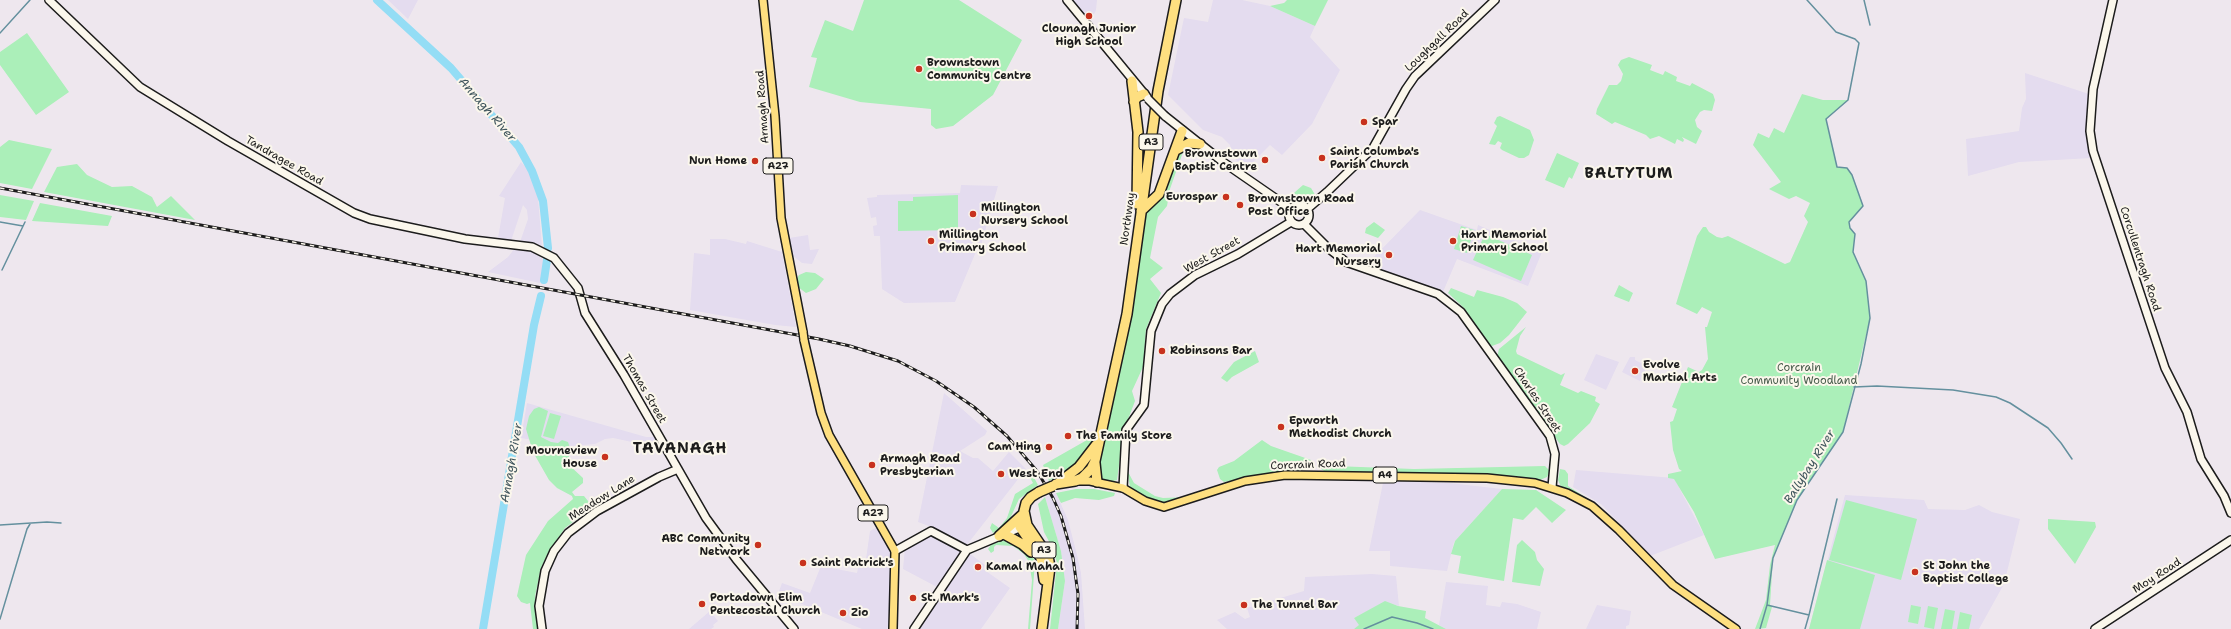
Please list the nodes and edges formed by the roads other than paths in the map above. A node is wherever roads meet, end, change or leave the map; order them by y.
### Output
1 (49, 0) edge
2 (763, 0) edge
3 (1067, 0) edge
4 (1176, 0) edge
5 (1496, 0) edge
6 (2113, 0) edge
7 (1132, 81) junction
8 (1146, 97) junction
9 (1134, 102) junction
10 (1182, 130) junction
11 (1200, 144) junction
12 (1176, 150) junction
13 (1291, 209) junction
14 (1306, 210) junction
15 (1141, 211) junction
16 (1291, 222) junction
17 (1139, 224) junction
18 (1304, 224) junction
19 (549, 255) joint
20 (1099, 441) junction
21 (1095, 461) junction
22 (1078, 467) junction
23 (678, 469) junction
24 (1085, 481) junction
25 (1054, 485) junction
26 (1552, 487) junction
27 (1123, 488) junction
28 (2231, 513) edge
29 (1024, 520) junction
30 (1002, 535) junction
31 (2231, 540) edge
32 (895, 551) junction
33 (965, 551) junction
34 (1045, 591) junction
35 (894, 625) edge
36 (542, 629) edge
37 (794, 629) edge
38 (914, 629) edge
39 (1042, 629) edge
40 (1736, 629) edge
41 (2095, 629) edge

1 - 19 main road, Tandragee Road
2 - 32 main road, Armagh Road / A27, bridge
3 - 7 main road
4 - 15 highway, Northway / A3
5 - 14 main road, Loughgall Road
6 - 28 main road, Corcullentragh Road
7 - 8 main road
7 - 9 highway
8 - 9 highway
8 - 10 main road, bridge
9 - 17 highway
10 - 11 main road
10 - 12 highway
11 - 12 highway
11 - 13 main road
12 - 15 highway
13 - 14 main road
13 - 16 main road
14 - 18 main road
15 - 17 highway, Northway / A3
16 - 18 main road
16 - 27 main road, West Street
17 - 20 highway, Northway / A3
18 - 26 main road, Charles Street
19 - 23 main road, Thomas Street
20 - 21 highway, Northway / A3
20 - 22 highway, Northway / A3
21 - 24 highway
21 - 24 highway, Northway / A3
22 - 24 main road
22 - 25 highway, Northway / A3
23 - 36 main road, Meadow Lane
23 - 37 main road, Thomas Street
24 - 25 highway, Northway / A3
24 - 27 main road, Corcrain Road / A4
25 - 29 highway, Northway / A3, bridge
26 - 27 main road, Corcrain Road / A4
26 - 40 main road, A4
29 - 30 highway, Northway
29 - 34 highway, A3
30 - 33 main road
30 - 34 highway
31 - 41 main road, Moy Road
32 - 33 main road
32 - 35 main road
33 - 38 main road
34 - 39 highway, A3

